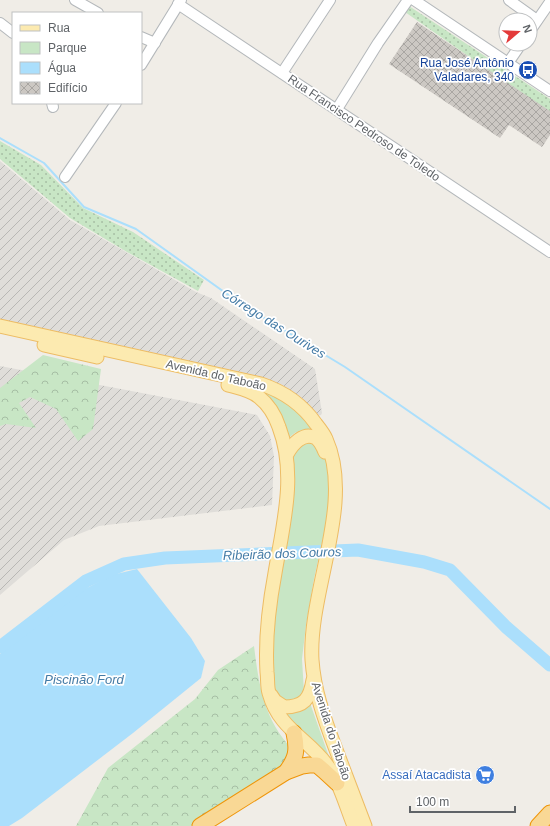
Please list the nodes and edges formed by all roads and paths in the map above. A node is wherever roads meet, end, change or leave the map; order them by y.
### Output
1 (75, 0) edge
2 (330, 0) edge
3 (408, 0) edge
4 (414, 0) edge
5 (509, 0) edge
6 (179, 2) edge
7 (550, 2) edge
8 (96, 12) edge
9 (526, 12) edge
10 (538, 19) edge
11 (0, 23) edge
12 (12, 32) edge
13 (142, 37) edge
14 (155, 43) junction
15 (516, 52) edge
16 (508, 63) junction
17 (142, 64) edge
18 (282, 73) junction
19 (550, 91) edge
20 (115, 104) edge
21 (337, 110) junction
22 (65, 177) dead end
23 (550, 252) edge
24 (0, 326) edge
25 (0, 335) edge
26 (318, 434) junction
27 (287, 454) junction
28 (314, 677) junction
29 (268, 692) junction
30 (294, 733) junction
31 (286, 772) junction
32 (337, 784) junction
33 (550, 813) edge
34 (200, 826) edge
35 (354, 826) edge
36 (365, 826) edge
37 (538, 826) edge

1 - 8 street
2 - 18 street
3 - 21 street
4 - 16 street
5 - 9 street
6 - 14 street
6 - 18 street, Rua Francisco Pedroso de Toledo
7 - 10 street
11 - 12 street
13 - 14 street
14 - 17 street
15 - 16 street
16 - 19 street
18 - 21 street, Rua Francisco Pedroso de Toledo
20 - 22 street
21 - 23 street, Rua Francisco Pedroso de Toledo
24 - 26 main road, Avenida do Taboão
25 - 27 main road, Avenida do Taboão
26 - 27 main road
26 - 28 main road, Avenida do Taboão
27 - 29 main road, Avenida do Taboão
28 - 29 main road
28 - 36 main road, Avenida do Taboão
29 - 30 main road, Avenida do Taboão
30 - 31 highway
30 - 32 main road, Avenida do Taboão
31 - 32 highway
31 - 34 highway
32 - 35 main road, Avenida do Taboão
33 - 37 highway

